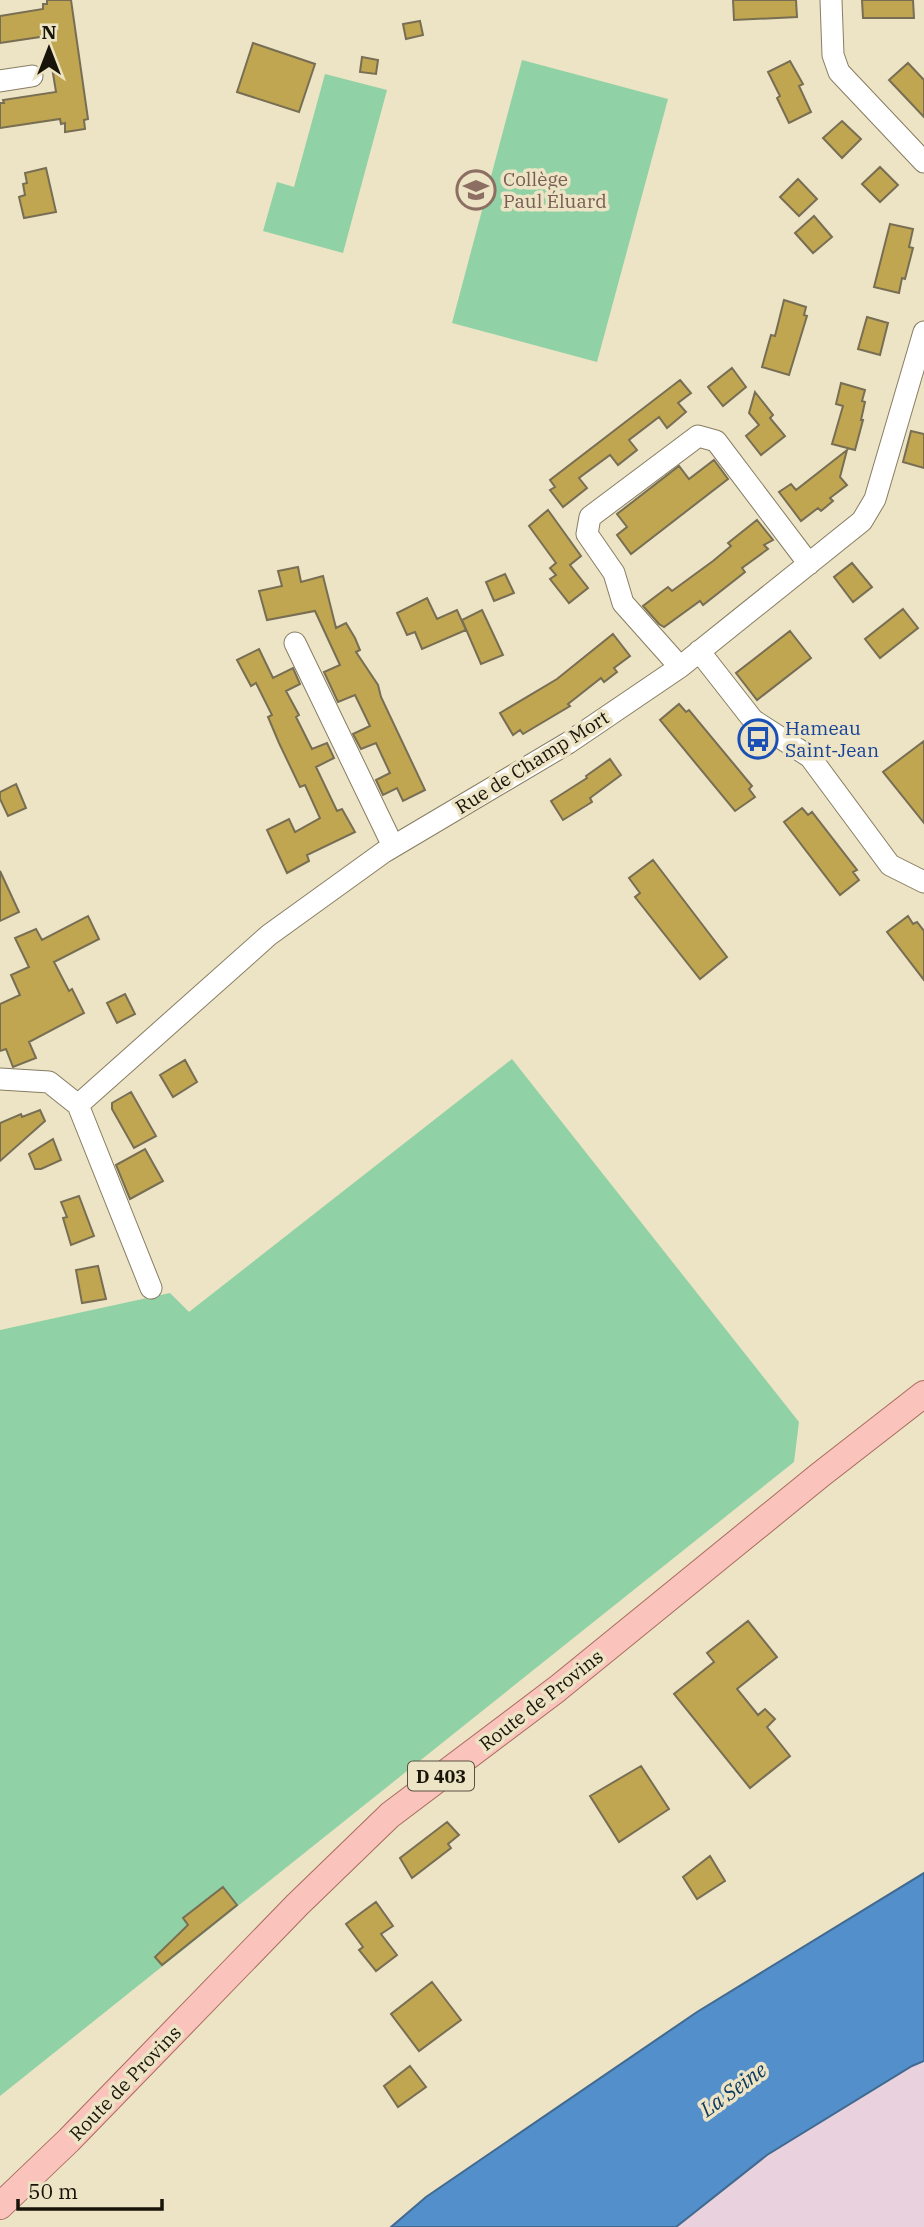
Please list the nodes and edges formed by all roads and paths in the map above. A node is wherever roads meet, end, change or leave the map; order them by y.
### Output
1 (831, 0) edge
2 (32, 76) dead end
3 (0, 81) edge
4 (924, 162) edge
5 (924, 332) edge
6 (809, 564) junction
7 (295, 643) dead end
8 (699, 651) junction
9 (680, 667) junction
10 (393, 846) junction
11 (924, 882) edge
12 (0, 1079) edge
13 (78, 1105) junction
14 (151, 1288) dead end
15 (924, 1394) edge
16 (0, 2206) edge

1 - 4 street
2 - 3 street
5 - 6 street, Rue de Champ Mort
6 - 8 street, Rue de Champ Mort
6 - 9 street
7 - 10 street
8 - 9 street, Rue de Champ Mort
8 - 11 street
9 - 10 street, Rue de Champ Mort
10 - 13 street, Rue de Champ Mort
12 - 13 street
13 - 14 street
15 - 16 main road, Route de Provins / D 403

